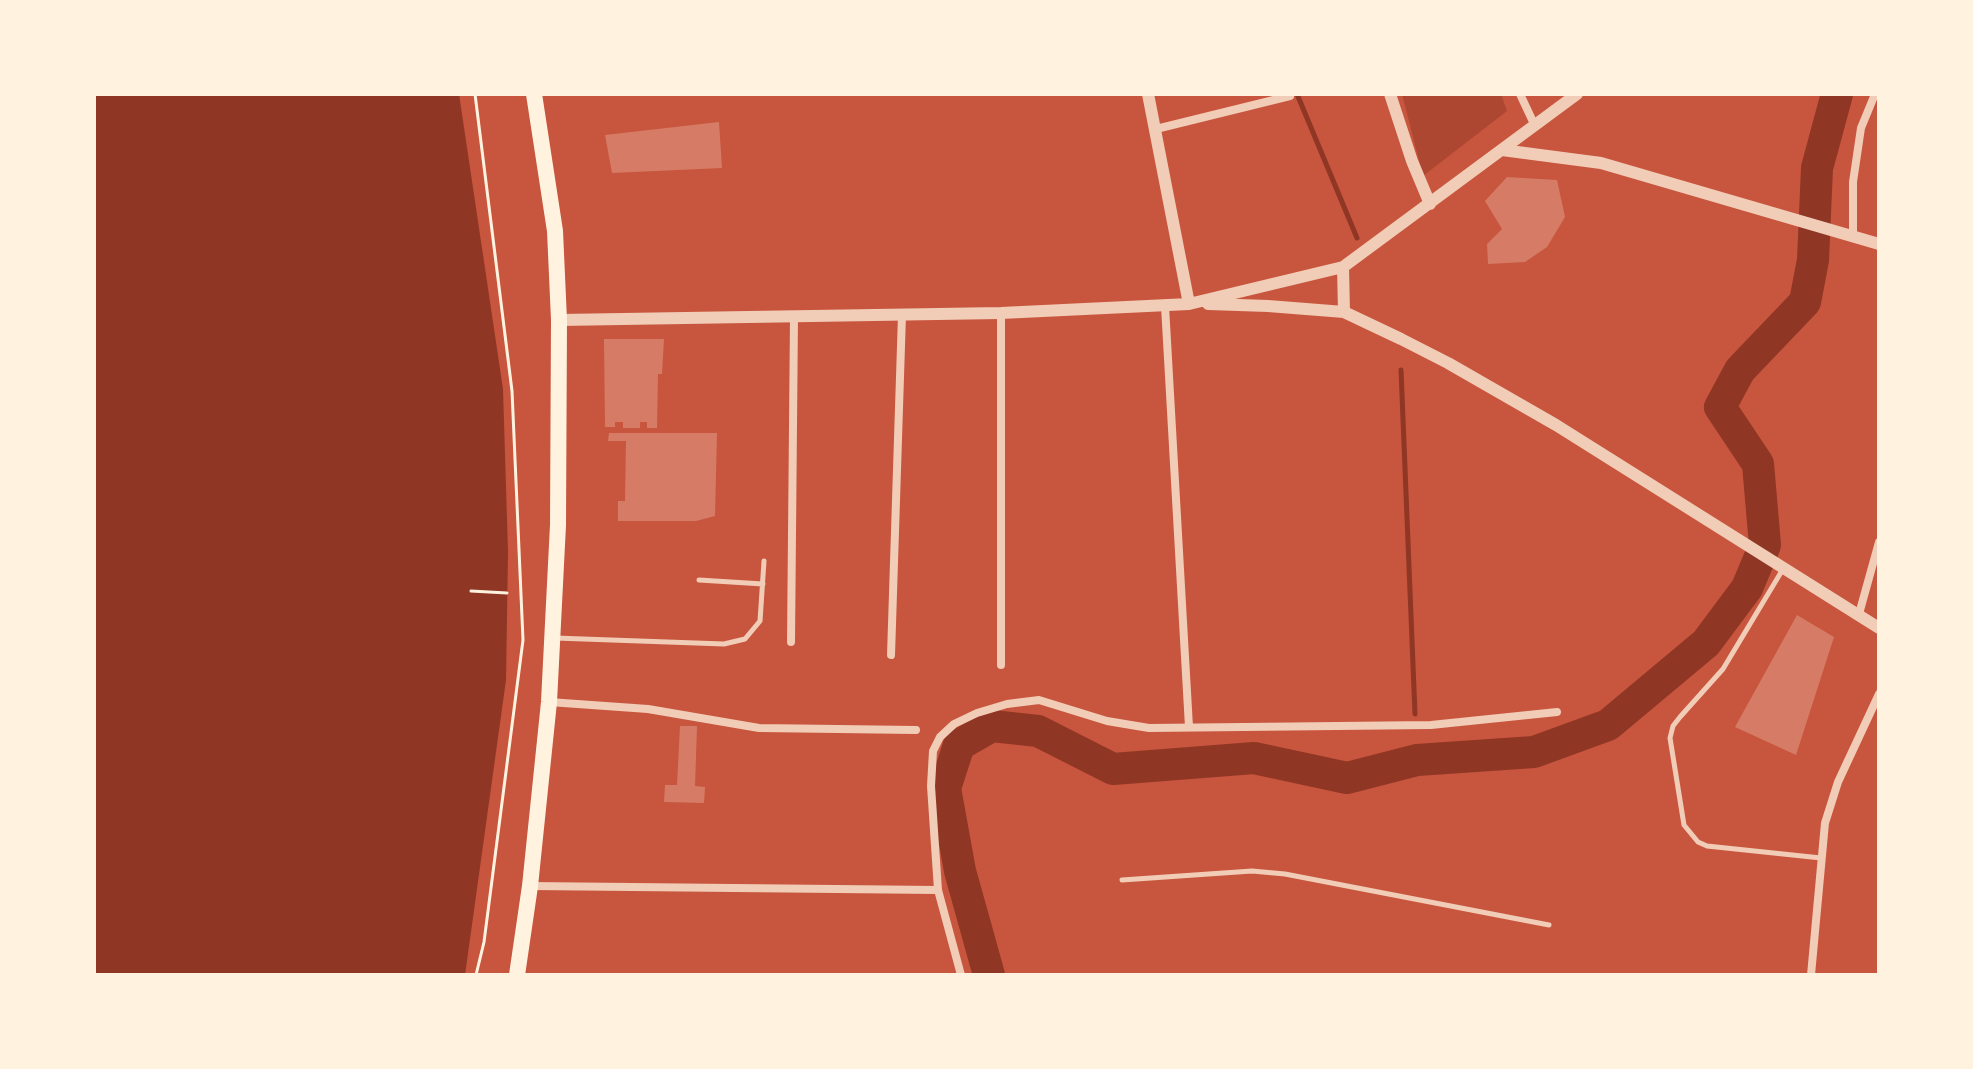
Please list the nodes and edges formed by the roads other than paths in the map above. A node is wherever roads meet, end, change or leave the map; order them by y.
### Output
1 (534, 94) edge
2 (1148, 94) edge
3 (1390, 94) edge
4 (1520, 94) edge
5 (1577, 94) edge
6 (1875, 94) edge
7 (1290, 96) edge
8 (1535, 126) junction
9 (1156, 129) junction
10 (1502, 150) junction
11 (1430, 204) junction
12 (1853, 237) junction
13 (1879, 244) edge
14 (1343, 267) junction
15 (1271, 283) junction
16 (1189, 304) junction
17 (1165, 306) junction
18 (1268, 306) junction
19 (1344, 312) junction
20 (1001, 313) junction
21 (902, 315) junction
22 (794, 317) junction
23 (559, 320) junction
24 (1879, 542) edge
25 (764, 561) dead end
26 (1782, 566) junction
27 (699, 580) dead end
28 (763, 584) junction
29 (1859, 614) junction
30 (1879, 628) edge
31 (554, 638) junction
32 (791, 642) dead end
33 (891, 655) dead end
34 (1001, 665) dead end
35 (1879, 694) edge
36 (549, 702) junction
37 (1557, 712) dead end
38 (1189, 727) junction
39 (916, 730) dead end
40 (1821, 858) junction
41 (1122, 880) dead end
42 (530, 886) junction
43 (938, 890) junction
44 (1549, 925) dead end
45 (517, 975) edge
46 (961, 975) edge
47 (1811, 975) edge

1 - 23 highway
2 - 9 street
3 - 11 street
4 - 8 street
5 - 8 street
6 - 12 street
7 - 9 street
8 - 10 street
9 - 16 street
10 - 11 street
10 - 12 street
11 - 14 street
12 - 13 street
14 - 15 street
14 - 19 street
15 - 16 street
15 - 18 street
16 - 17 street
16 - 18 street
17 - 20 street
17 - 38 street
18 - 19 street
19 - 26 street
20 - 21 street
20 - 34 street
21 - 22 street
21 - 33 street
22 - 23 street
22 - 32 street
23 - 31 highway
24 - 29 street
25 - 28 lane
26 - 29 street
26 - 40 lane
27 - 28 lane
28 - 31 lane
29 - 30 street
31 - 36 highway
35 - 40 street
36 - 39 street
36 - 42 highway
37 - 38 street
38 - 43 street
40 - 47 street
41 - 44 lane
42 - 43 street
42 - 45 highway
43 - 46 street

